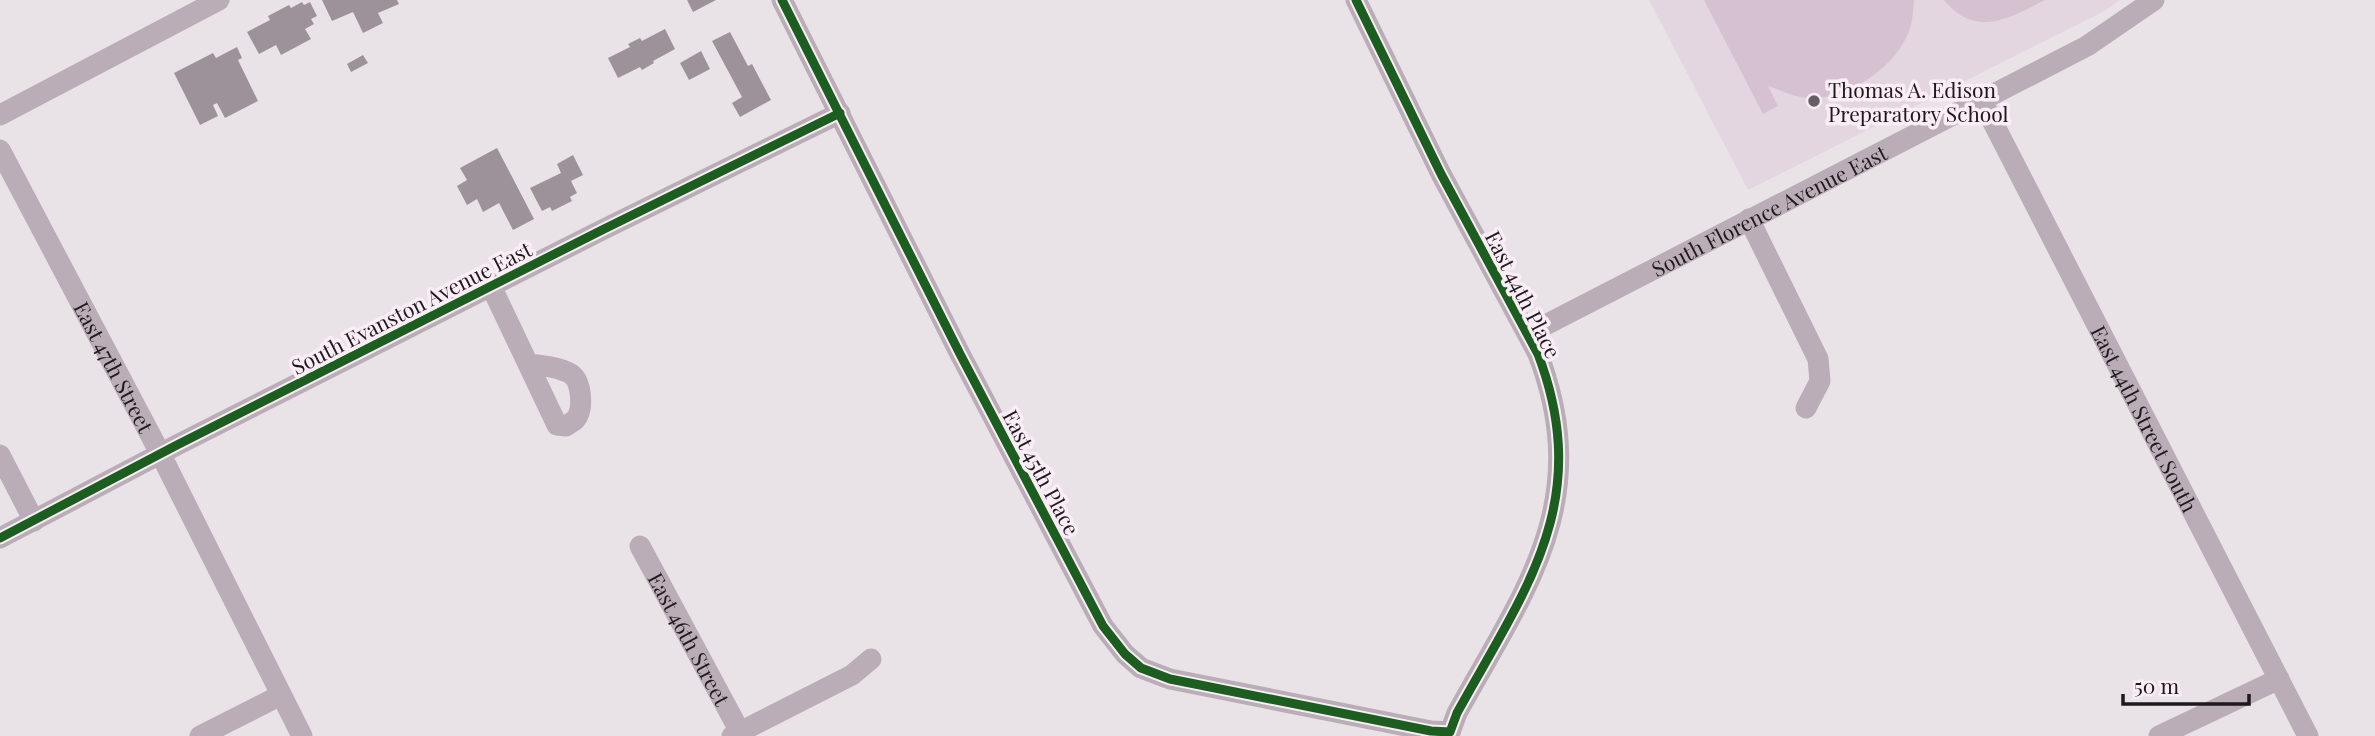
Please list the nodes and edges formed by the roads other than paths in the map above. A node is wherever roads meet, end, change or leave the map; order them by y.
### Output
1 (219, 0) edge
2 (782, 0) edge
3 (1356, 0) edge
4 (2154, 0) edge
5 (1981, 99) junction
6 (840, 113) junction
7 (0, 116) edge
8 (0, 150) edge
9 (1749, 219) junction
10 (491, 286) junction
11 (1528, 334) junction
12 (528, 364) dead end
13 (1806, 408) dead end
14 (160, 453) junction
15 (0, 455) edge
16 (34, 521) junction
17 (0, 538) edge
18 (640, 546) dead end
19 (871, 659) dead end
20 (2279, 679) junction
21 (281, 695) junction
22 (736, 734) edge
23 (1451, 734) edge
24 (200, 736) edge
25 (302, 736) edge
26 (2159, 736) edge
27 (2308, 736) edge

1 - 7 street
2 - 6 street, East 45th Place
3 - 11 street, East 44th Place
4 - 5 street, South Florence Avenue East
5 - 9 street, South Florence Avenue East
5 - 20 street, East 44th Street South
6 - 10 street, South Evanston Avenue East
6 - 23 street, East 45th Place
8 - 14 street, East 47th Street
9 - 11 street, South Florence Avenue East
9 - 13 street
10 - 12 street
10 - 14 street, South Evanston Avenue East
11 - 23 street, East 44th Place
14 - 16 street, South Evanston Avenue East
14 - 21 street, East 47th Street
15 - 16 street
16 - 17 street, South Evanston Avenue East
18 - 22 street, East 46th Street
19 - 22 street
20 - 26 street
20 - 27 street, East 44th Street South
21 - 24 street
21 - 25 street, East 47th Street

